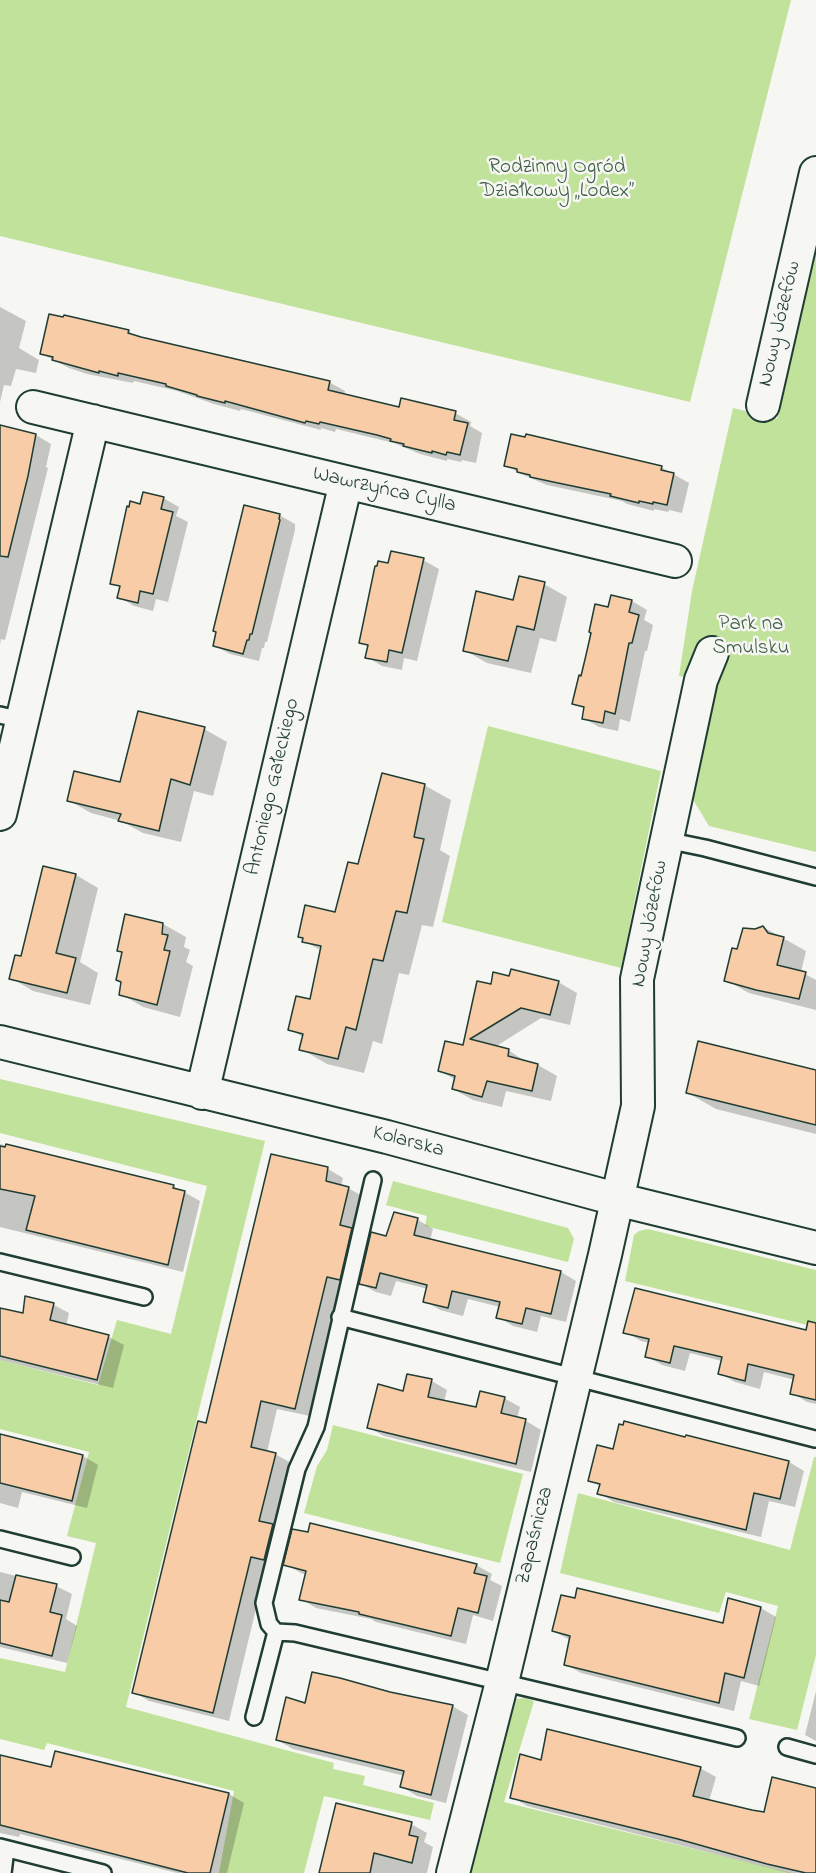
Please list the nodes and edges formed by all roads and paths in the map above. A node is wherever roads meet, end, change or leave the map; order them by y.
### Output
1 (816, 173) edge
2 (763, 405) dead end
3 (33, 407) dead end
4 (93, 421) junction
5 (346, 482) junction
6 (675, 561) dead end
7 (712, 653) dead end
8 (11, 717) edge
9 (0, 814) edge
10 (666, 840) junction
11 (816, 877) edge
12 (0, 1042) edge
13 (202, 1093) junction
14 (373, 1180) dead end
15 (616, 1199) junction
16 (816, 1248) edge
17 (0, 1262) edge
18 (144, 1297) dead end
19 (340, 1317) junction
20 (575, 1376) junction
21 (815, 1439) edge
22 (0, 1539) edge
23 (72, 1557) dead end
24 (276, 1632) junction
25 (502, 1682) junction
26 (254, 1717) dead end
27 (737, 1738) dead end
28 (787, 1747) dead end
29 (816, 1755) edge
30 (3, 1848) edge
31 (3, 1873) edge
32 (103, 1873) edge
33 (453, 1873) edge

1 - 2 street, Nowy Józefów
3 - 4 street, Wawrzyńca Cylla
4 - 5 street, Wawrzyńca Cylla
4 - 8 street
5 - 6 street, Wawrzyńca Cylla
5 - 13 street, Antoniego Gałeckiego
7 - 10 street, Nowy Józefów
8 - 9 street
10 - 11 lane
10 - 15 street, Nowy Józefów
12 - 13 street, Kolarska
13 - 15 street, Kolarska
14 - 19 lane
15 - 16 street, Kolarska
15 - 20 street, Zapaśnicza
17 - 18 lane
19 - 20 lane
19 - 24 lane
20 - 21 lane
20 - 25 street, Zapaśnicza
22 - 23 lane
24 - 25 lane
24 - 26 lane
25 - 27 lane
25 - 33 street, Zapaśnicza
28 - 29 lane
30 - 31 lane
30 - 32 lane

